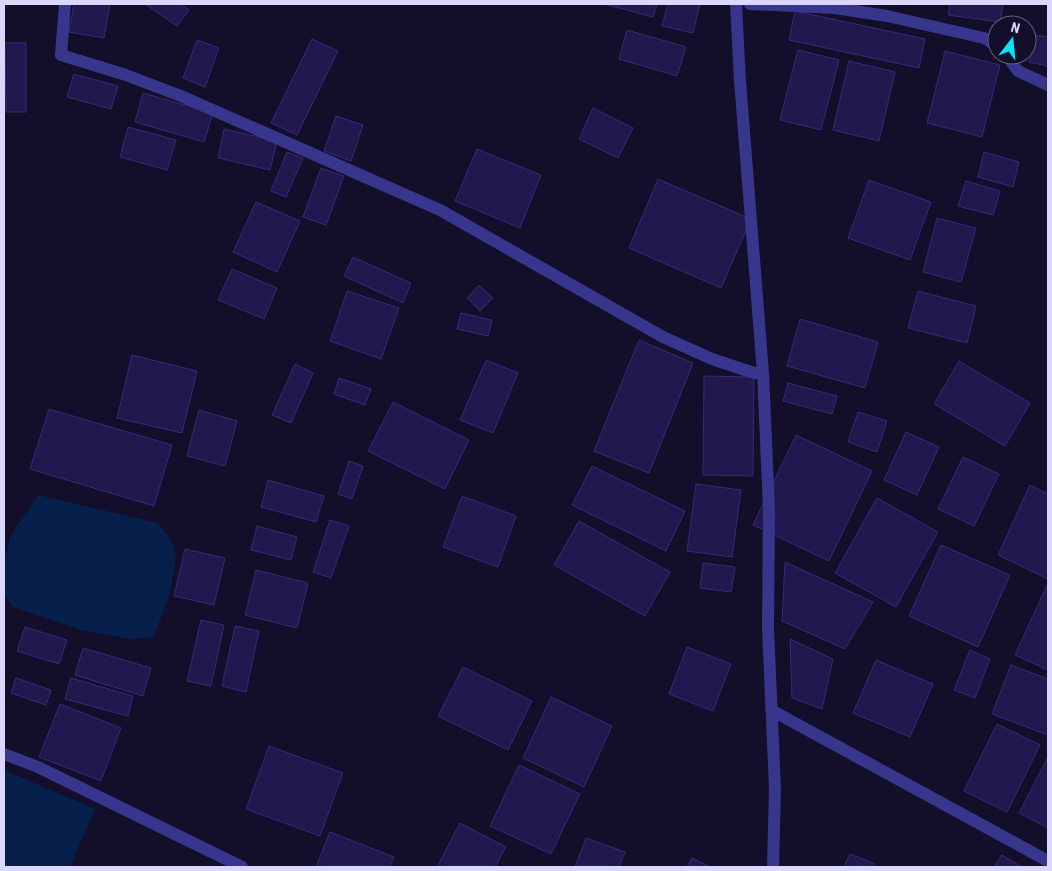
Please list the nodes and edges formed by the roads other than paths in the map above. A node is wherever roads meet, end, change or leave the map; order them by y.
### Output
1 (65, 4) edge
2 (736, 4) edge
3 (750, 4) edge
4 (987, 40) edge
5 (1013, 65) edge
6 (1048, 85) edge
7 (763, 373) junction
8 (771, 710) junction
9 (4, 754) edge
10 (1048, 861) edge
11 (242, 867) edge
12 (773, 867) edge

1 - 7 street
2 - 7 street
3 - 4 street
5 - 6 street
7 - 8 street
8 - 10 street
8 - 12 street
9 - 11 street

